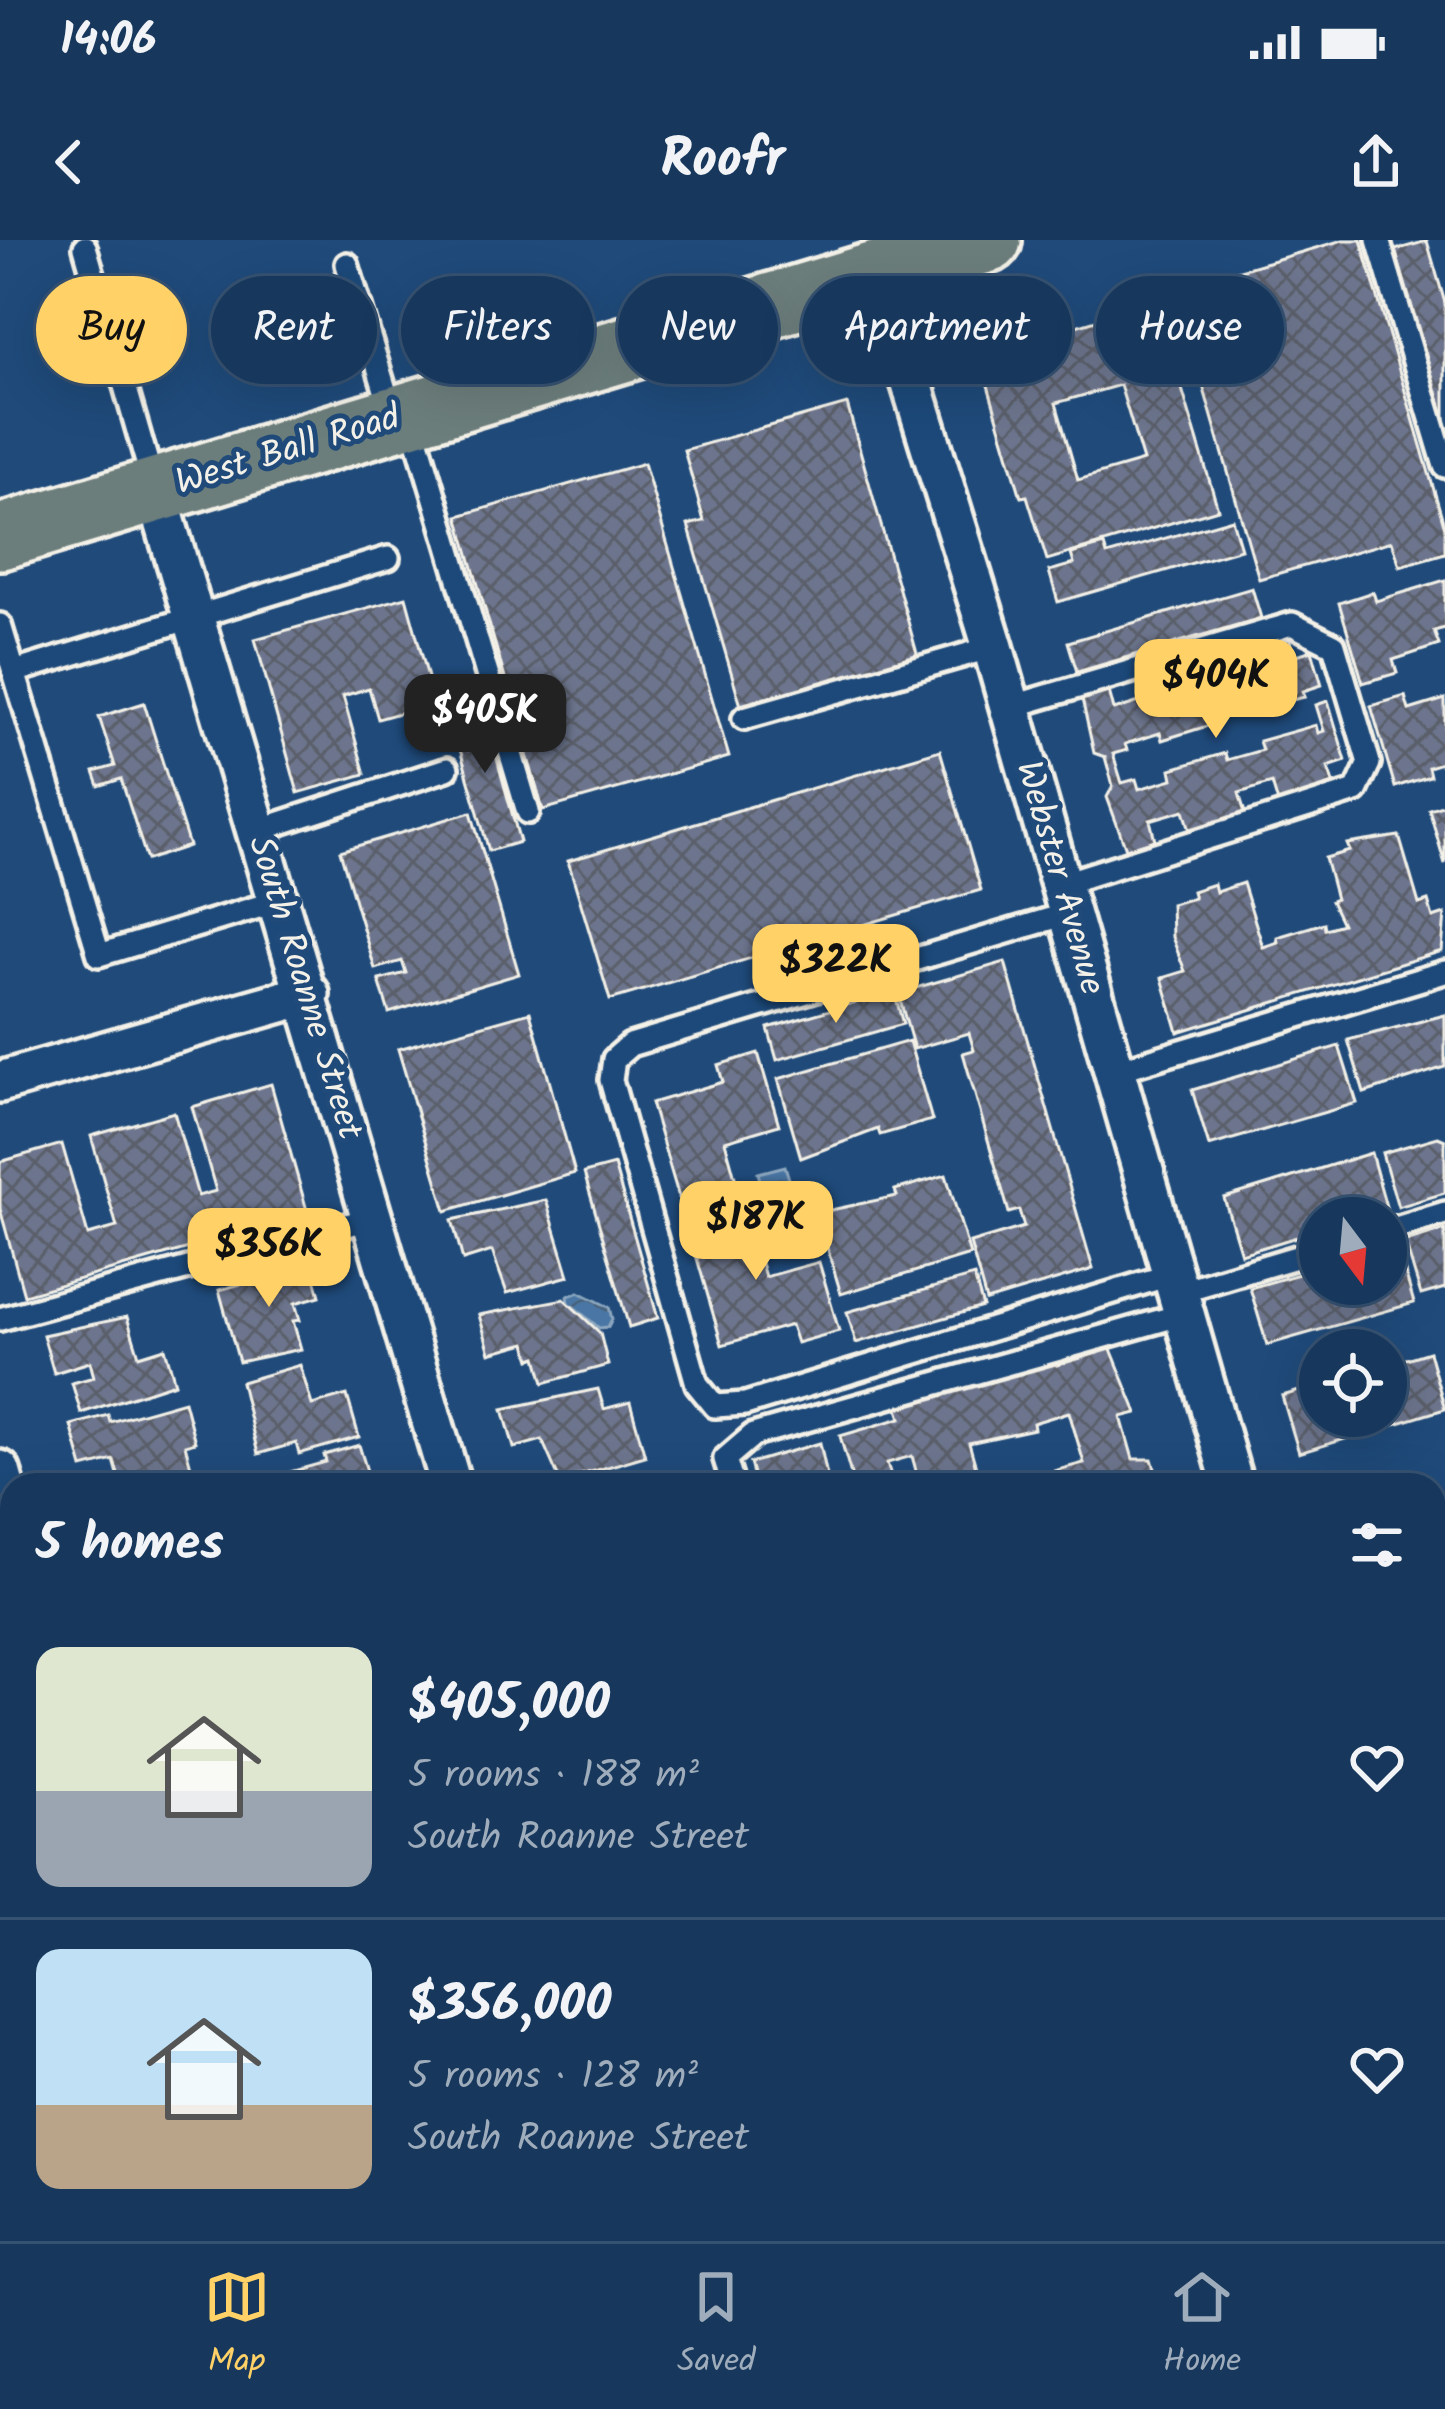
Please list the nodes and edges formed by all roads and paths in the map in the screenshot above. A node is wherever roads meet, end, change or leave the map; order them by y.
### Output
1 (989, 240) edge
2 (1378, 240) edge
3 (85, 247) dead end
4 (347, 264) dead end
5 (878, 274) junction
6 (402, 417) junction
7 (1445, 466) edge
8 (155, 490) junction
9 (0, 537) edge
10 (388, 558) dead end
11 (194, 620) junction
12 (0, 625) edge
13 (993, 647) junction
14 (14, 672) junction
15 (1010, 707) junction
16 (744, 718) dead end
17 (447, 769) dead end
18 (528, 812) dead end
19 (256, 831) junction
20 (1065, 899) junction
21 (278, 901) junction
22 (1445, 972) edge
23 (308, 994) junction
24 (1115, 1071) junction
25 (0, 1082) edge
26 (1445, 1213) edge
27 (374, 1218) junction
28 (1407, 1225) edge
29 (1299, 1256) edge
30 (1179, 1293) junction
31 (0, 1319) edge
32 (448, 1473) edge
33 (729, 1473) edge
34 (1230, 1473) edge

1 - 5 main road, West Ball Road
2 - 7 lane
3 - 8 lane
4 - 6 lane
5 - 6 main road, West Ball Road
5 - 13 street, Webster Avenue
6 - 8 main road, West Ball Road
6 - 18 lane
8 - 9 main road, West Ball Road
8 - 11 street, South Roanne Street
10 - 11 lane
11 - 14 lane
11 - 19 street, South Roanne Street
12 - 14 lane
13 - 15 street, Webster Avenue
13 - 16 lane
14 - 21 lane
15 - 20 street, Webster Avenue
15 - 20 lane
17 - 19 lane
19 - 21 street, South Roanne Street
20 - 24 street, Webster Avenue
20 - 30 lane
21 - 23 street, South Roanne Street
22 - 24 lane
23 - 25 street
23 - 27 street, South Roanne Street
24 - 30 street, Webster Avenue
26 - 28 lane
27 - 31 lane
27 - 32 street, South Roanne Street
29 - 30 lane
30 - 33 lane
30 - 34 street, Webster Avenue

